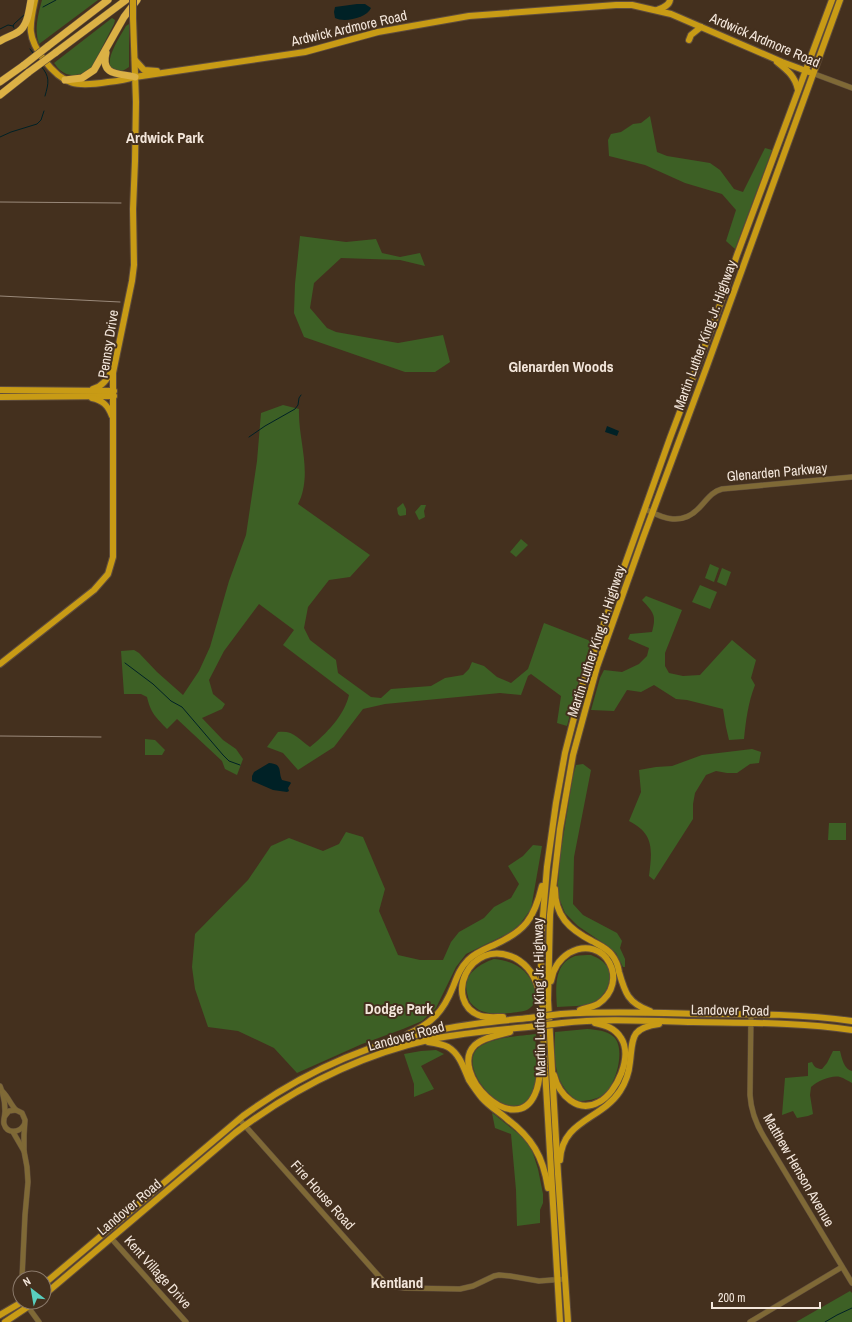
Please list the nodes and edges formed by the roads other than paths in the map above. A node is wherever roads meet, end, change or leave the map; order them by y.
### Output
1 (31, 0) edge
2 (35, 0) edge
3 (108, 0) edge
4 (126, 0) edge
5 (133, 0) edge
6 (137, 0) edge
7 (670, 0) edge
8 (832, 0) edge
9 (840, 0) edge
10 (657, 10) junction
11 (701, 27) junction
12 (689, 40) dead end
13 (0, 41) edge
14 (107, 47) junction
15 (771, 57) junction
16 (135, 60) junction
17 (806, 70) junction
18 (172, 72) junction
19 (812, 73) junction
20 (135, 77) junction
21 (65, 80) junction
22 (0, 82) edge
23 (852, 88) edge
24 (798, 90) junction
25 (0, 94) edge
26 (114, 368) junction
27 (0, 390) edge
28 (86, 390) junction
29 (114, 394) junction
30 (76, 396) junction
31 (0, 398) edge
32 (113, 419) junction
33 (852, 478) edge
34 (645, 510) junction
35 (653, 513) junction
36 (600, 635) junction
37 (608, 635) junction
38 (0, 664) edge
39 (555, 867) junction
40 (547, 868) junction
41 (548, 1000) junction
42 (542, 1004) junction
43 (655, 1013) junction
44 (561, 1014) junction
45 (751, 1014) junction
46 (528, 1018) junction
47 (588, 1021) junction
48 (680, 1021) junction
49 (852, 1021) edge
50 (750, 1022) junction
51 (528, 1026) junction
52 (852, 1030) edge
53 (543, 1035) junction
54 (391, 1041) junction
55 (424, 1041) junction
56 (551, 1059) junction
57 (316, 1071) junction
58 (320, 1078) junction
59 (0, 1086) edge
60 (2, 1092) junction
61 (16, 1110) junction
62 (5, 1116) junction
63 (239, 1119) junction
64 (245, 1125) junction
65 (24, 1126) junction
66 (13, 1132) junction
67 (24, 1152) junction
68 (560, 1198) junction
69 (553, 1213) junction
70 (111, 1238) junction
71 (842, 1266) junction
72 (22, 1270) edge
73 (52, 1277) edge
74 (557, 1280) junction
75 (565, 1280) junction
76 (852, 1283) edge
77 (52, 1288) edge
78 (12, 1308) edge
79 (21, 1310) edge
80 (32, 1310) edge
81 (0, 1315) edge
82 (5, 1322) edge
83 (38, 1322) edge
84 (186, 1322) edge
85 (560, 1322) edge
86 (568, 1322) edge
87 (750, 1322) edge

1 - 13 highway
2 - 21 main road, Ardwick Ardmore Road
3 - 22 highway, bridge
4 - 25 highway, bridge
5 - 16 main road, Pennsy Drive, bridge
6 - 14 highway
7 - 10 main road
8 - 17 main road, Martin Luther King Jr. Highway
9 - 19 main road, Martin Luther King Jr. Highway
10 - 11 main road, Ardwick Ardmore Road
10 - 18 main road, Ardwick Ardmore Road
11 - 12 main road
11 - 15 main road, Ardwick Ardmore Road
14 - 20 highway
14 - 21 highway
15 - 17 main road, Ardwick Ardmore Road
15 - 24 main road
16 - 18 main road
16 - 20 main road, Pennsy Drive
17 - 19 main road, Ardwick Ardmore Road
17 - 24 main road, Martin Luther King Jr. Highway
18 - 20 main road, Ardwick Ardmore Road
19 - 23 street, Ardwick Ardmore Road
19 - 35 main road, Martin Luther King Jr. Highway
20 - 21 main road, Ardwick Ardmore Road
20 - 26 main road, Pennsy Drive
24 - 34 main road, Martin Luther King Jr. Highway
26 - 28 main road
26 - 29 main road, Pennsy Drive
27 - 28 main road
28 - 29 main road
29 - 30 main road
29 - 32 main road, Pennsy Drive
30 - 31 main road
30 - 32 main road
32 - 38 main road, Pennsy Drive
33 - 35 street, Glenarden Parkway
34 - 35 street, Glenarden Parkway
34 - 36 main road, Martin Luther King Jr. Highway
35 - 37 main road, Martin Luther King Jr. Highway
36 - 37 main road
36 - 40 main road, Martin Luther King Jr. Highway
37 - 39 main road, Martin Luther King Jr. Highway
39 - 41 main road, Martin Luther King Jr. Highway
39 - 43 main road
40 - 42 main road, Martin Luther King Jr. Highway
40 - 54 main road
41 - 44 main road
41 - 56 main road, Martin Luther King Jr. Highway
42 - 46 main road
42 - 53 main road, Martin Luther King Jr. Highway
43 - 44 main road, Landover Road
43 - 45 main road, Landover Road
44 - 46 main road, Landover Road, bridge
45 - 49 main road, Landover Road
45 - 50 street, Matthew Henson Avenue
46 - 54 main road, Landover Road
47 - 48 main road, Landover Road
47 - 51 main road, Landover Road, bridge
47 - 56 main road
48 - 50 main road, Landover Road
48 - 68 main road
50 - 52 main road, Landover Road
50 - 71 street, Matthew Henson Avenue
51 - 53 main road
51 - 55 main road, Landover Road
53 - 69 main road, Martin Luther King Jr. Highway
54 - 57 main road, Landover Road
55 - 58 main road, Landover Road
55 - 69 main road
56 - 68 main road, Martin Luther King Jr. Highway
57 - 58 main road
57 - 63 main road, Landover Road
58 - 64 main road, Landover Road
59 - 60 street
60 - 61 street
60 - 62 street
61 - 62 street
61 - 65 street
62 - 66 street
63 - 64 street, Fire House Road
63 - 73 main road, Landover Road
64 - 70 main road, Landover Road
64 - 74 street, Fire House Road
65 - 66 street
65 - 67 street
66 - 67 street
67 - 72 street
68 - 75 main road, Martin Luther King Jr. Highway
69 - 74 main road, Martin Luther King Jr. Highway
70 - 77 main road, Landover Road
70 - 84 street, Kent Village Drive
71 - 76 street, Matthew Henson Avenue
71 - 87 street
74 - 75 street
74 - 85 main road, Martin Luther King Jr. Highway
75 - 86 main road, Martin Luther King Jr. Highway
78 - 81 main road
79 - 82 main road
80 - 83 street

